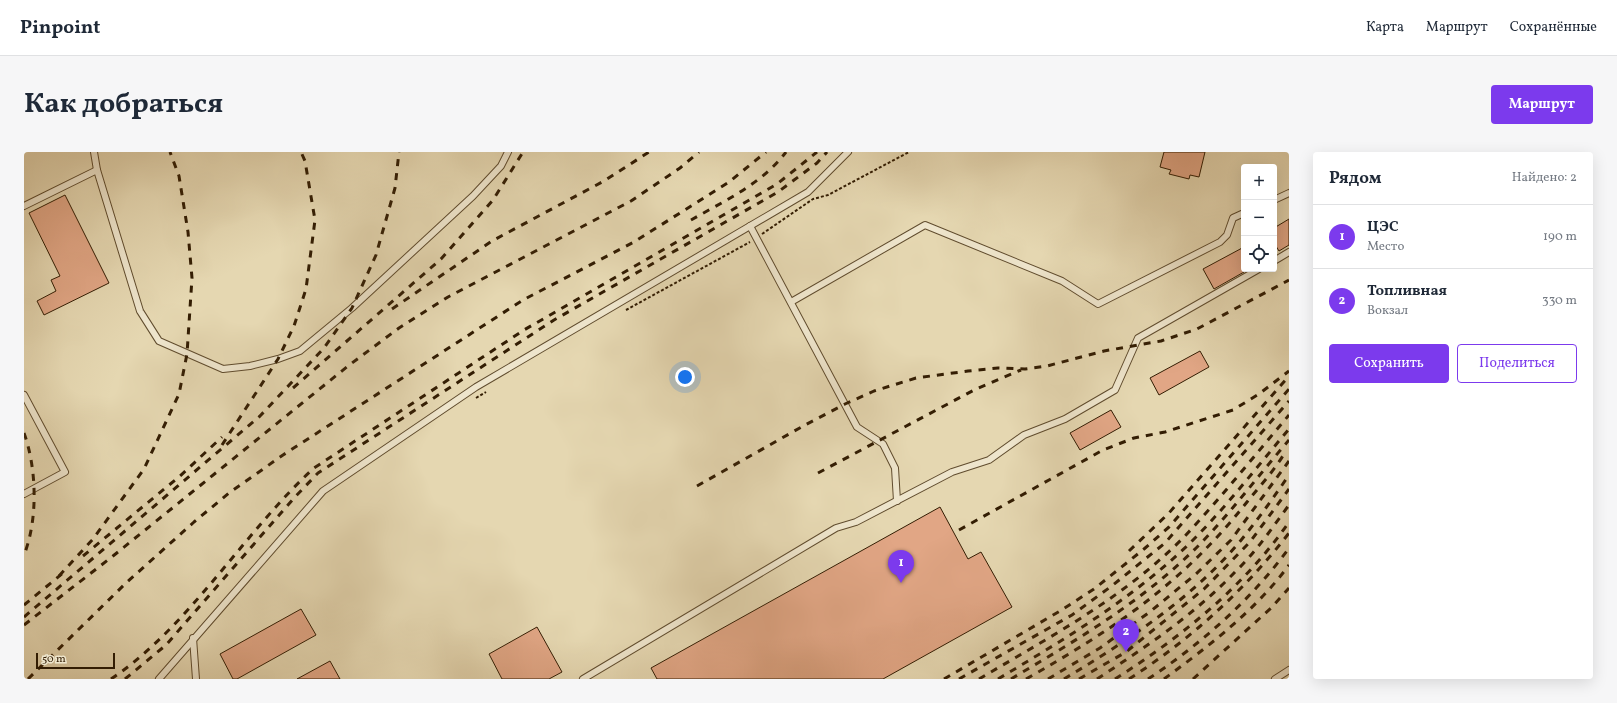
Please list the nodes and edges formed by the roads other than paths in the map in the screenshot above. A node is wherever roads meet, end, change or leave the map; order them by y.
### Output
1 (94, 152) edge
2 (508, 152) edge
3 (848, 152) edge
4 (97, 170) junction
5 (1289, 193) edge
6 (1277, 199) edge
7 (24, 206) edge
8 (1241, 214) edge
9 (750, 226) junction
10 (1289, 252) edge
11 (1277, 258) edge
12 (1254, 272) edge
13 (791, 302) junction
14 (24, 395) edge
15 (24, 494) edge
16 (897, 501) junction
17 (193, 638) junction
18 (1289, 670) edge
19 (159, 679) edge
20 (196, 679) edge
21 (582, 679) edge
22 (1275, 679) edge

1 - 4 lane
2 - 4 lane
3 - 9 lane
4 - 7 lane
5 - 6 lane
8 - 13 lane
9 - 13 lane
9 - 17 lane
10 - 11 lane
12 - 16 lane
13 - 16 lane
14 - 15 lane
16 - 21 lane
17 - 19 lane
17 - 20 lane
18 - 22 lane

